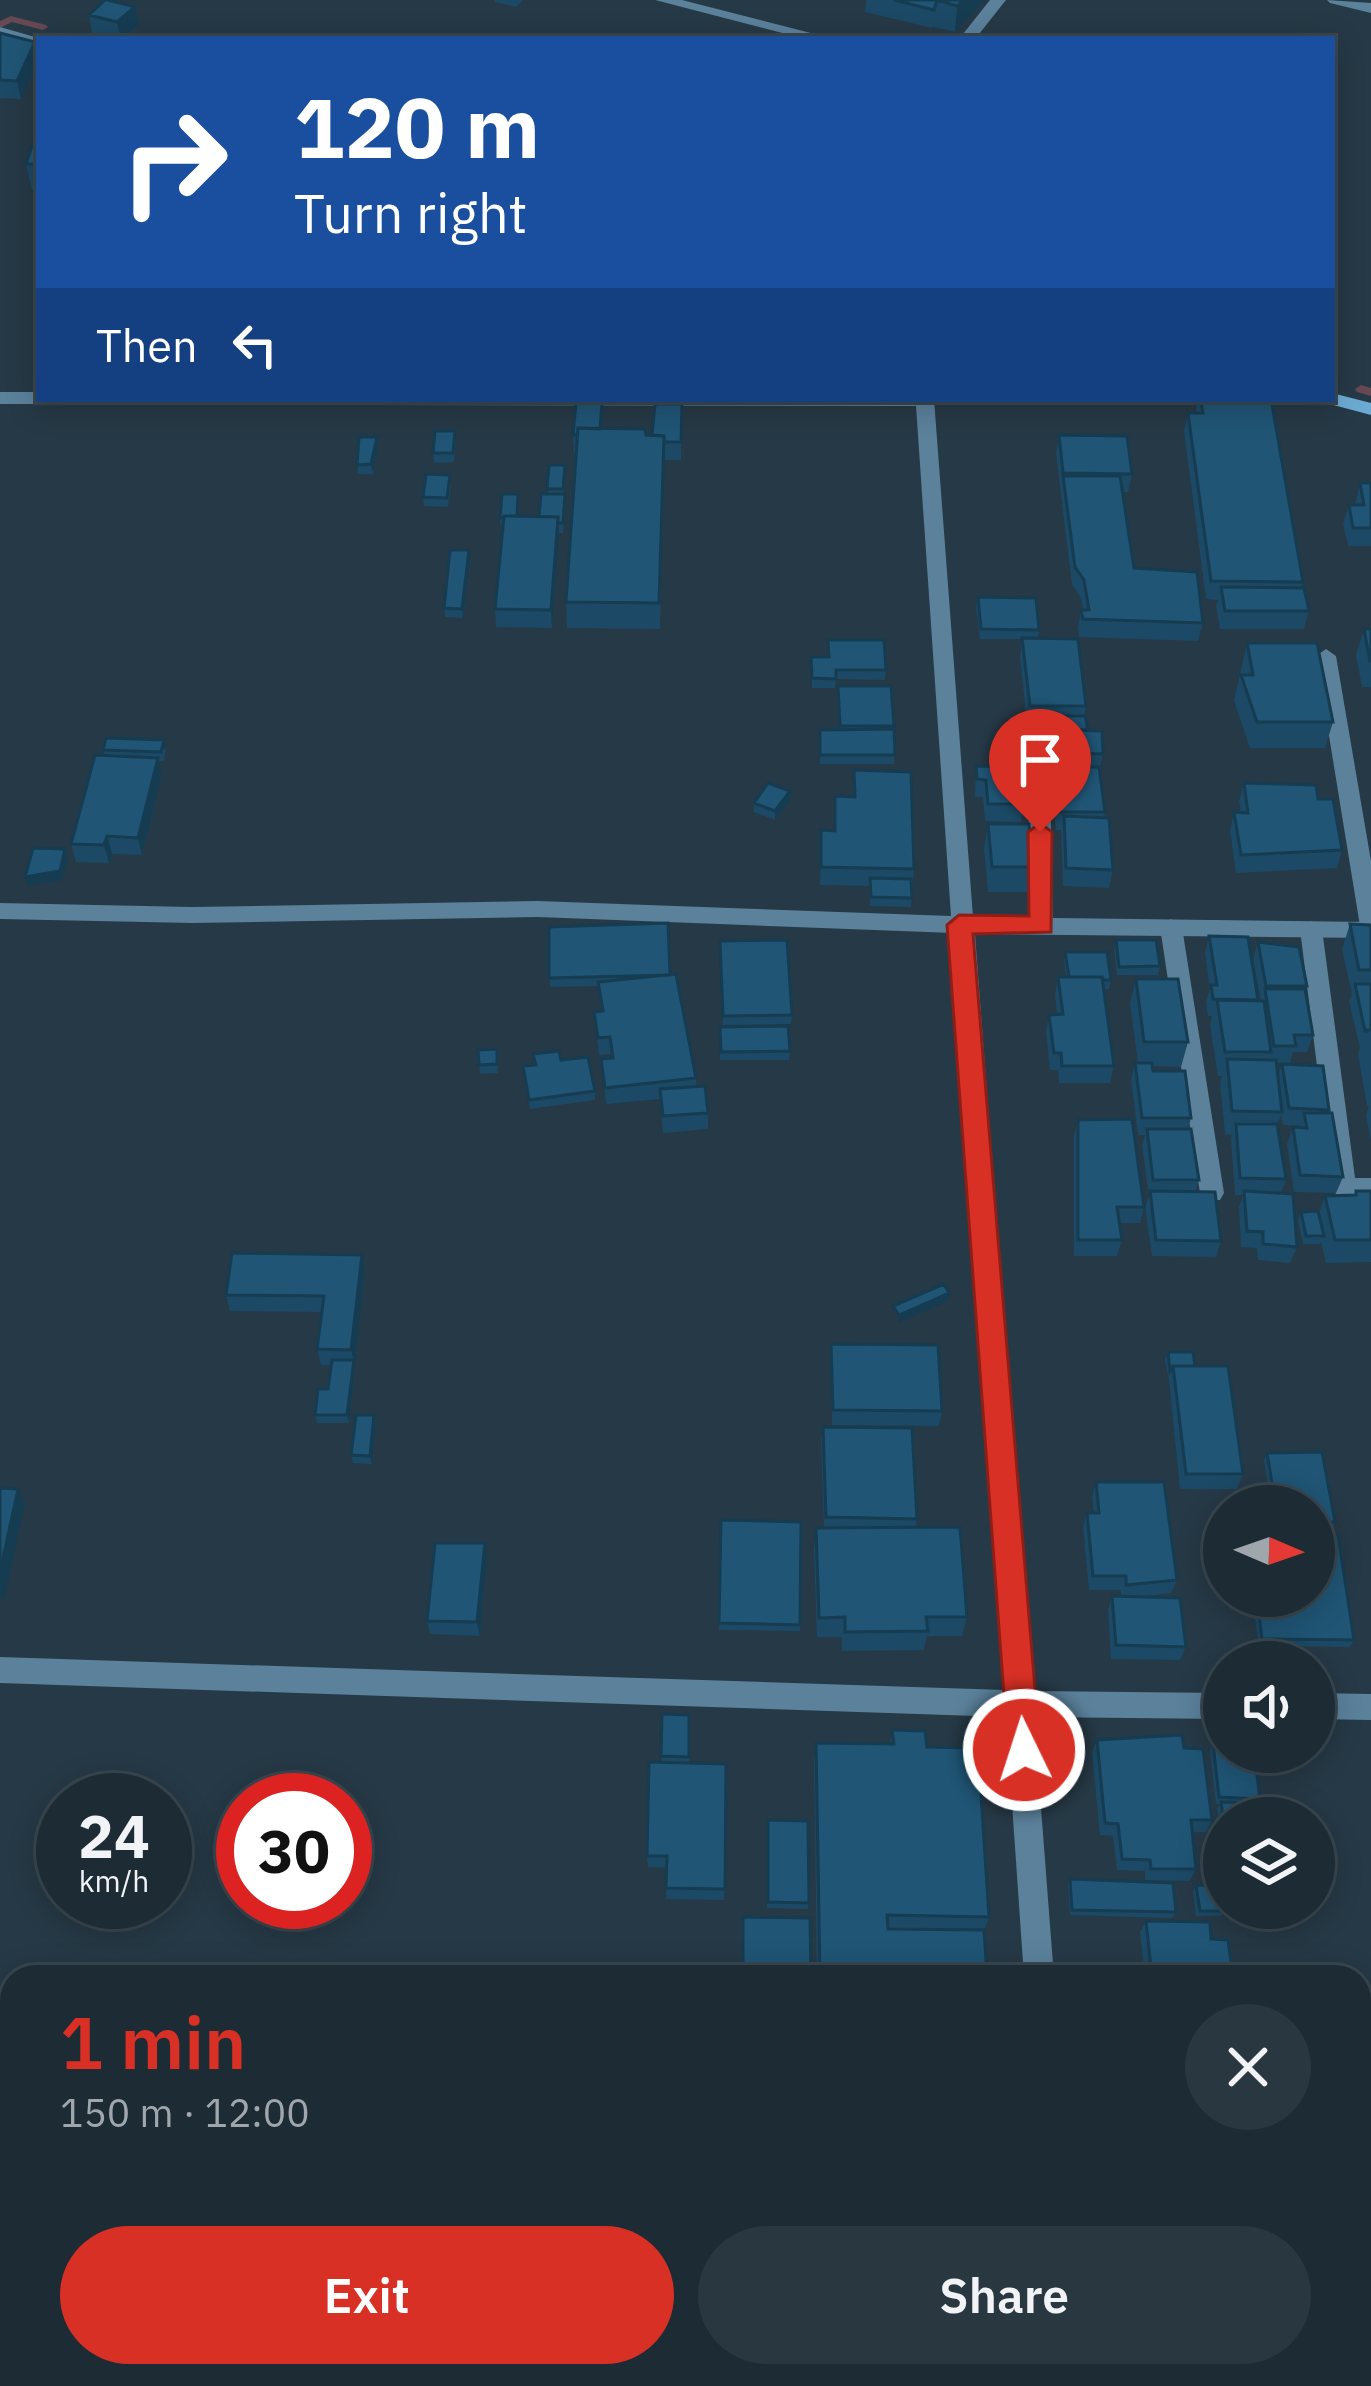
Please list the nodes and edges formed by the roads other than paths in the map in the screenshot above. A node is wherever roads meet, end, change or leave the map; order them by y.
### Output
1 (663, 0) edge
2 (998, 0) edge
3 (1335, 0) edge
4 (1371, 8) edge
5 (0, 32) edge
6 (813, 36) edge
7 (969, 36) edge
8 (36, 42) edge
9 (0, 398) edge
10 (36, 398) edge
11 (1335, 400) edge
12 (925, 402) edge
13 (1371, 409) edge
14 (1326, 656) dead end
15 (1039, 784) dead end
16 (0, 911) edge
17 (959, 925) junction
18 (1042, 925) junction
19 (1171, 927) junction
20 (1371, 928) edge
21 (1311, 929) junction
22 (1371, 1188) edge
23 (1212, 1193) edge
24 (0, 1670) edge
25 (1022, 1704) junction
26 (1203, 1706) edge
27 (1335, 1706) edge
28 (1371, 1707) edge
29 (1038, 1965) edge

1 - 6 street
2 - 7 street
3 - 4 street
5 - 8 street
9 - 10 street
11 - 13 street
12 - 17 street
14 - 20 street
15 - 18 street
16 - 17 street
17 - 18 street
17 - 25 street
18 - 19 street
19 - 21 street
19 - 23 street
20 - 21 street
21 - 22 street
24 - 25 street
25 - 26 street
25 - 29 street
27 - 28 street

